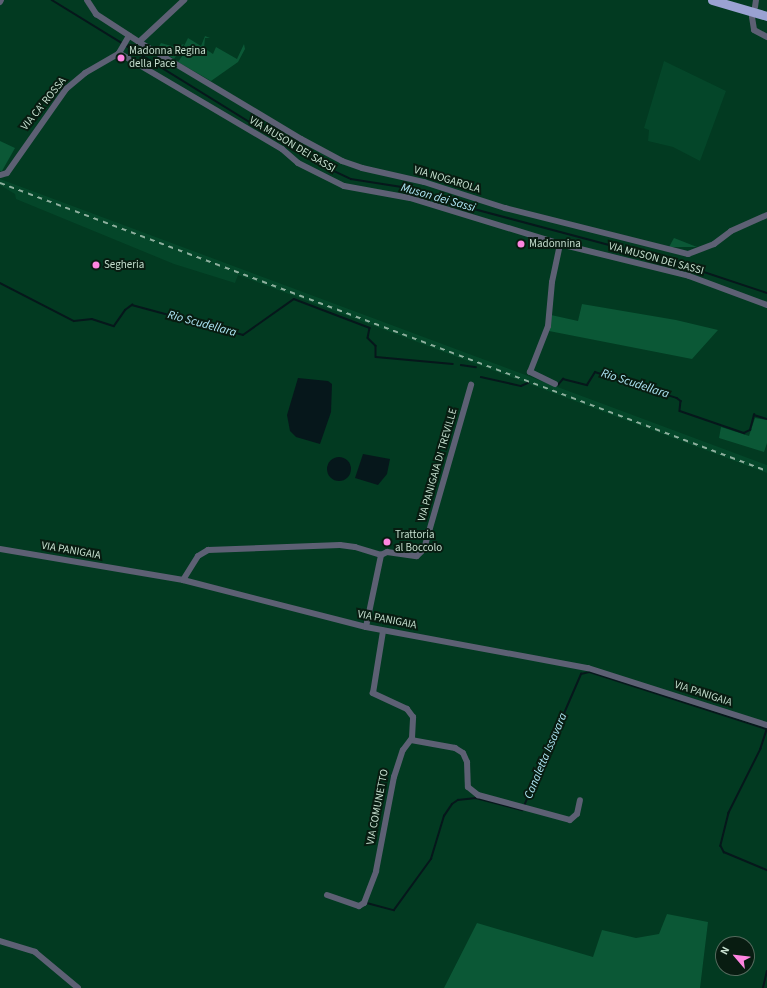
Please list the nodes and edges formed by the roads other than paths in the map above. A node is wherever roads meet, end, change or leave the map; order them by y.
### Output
1 (87, 0) edge
2 (184, 0) edge
3 (712, 0) edge
4 (756, 0) edge
5 (755, 7) dead end
6 (767, 16) edge
7 (752, 17) dead end
8 (129, 36) junction
9 (767, 37) edge
10 (139, 42) junction
11 (120, 51) junction
12 (0, 175) edge
13 (767, 215) edge
14 (560, 244) junction
15 (767, 305) edge
16 (555, 384) dead end
17 (471, 385) dead end
18 (0, 549) edge
19 (381, 555) junction
20 (183, 580) junction
21 (366, 627) junction
22 (383, 630) junction
23 (767, 725) edge
24 (411, 740) junction
25 (580, 800) dead end
26 (327, 894) dead end
27 (0, 941) edge
28 (78, 988) edge

1 - 8 street
2 - 10 street
3 - 6 highway
4 - 5 street
7 - 9 street
8 - 10 street
8 - 11 street
10 - 13 street, VIA NOGAROLA
11 - 12 street, VIA CA' ROSSA
11 - 14 street, VIA MUSON DEI SASSI
14 - 15 street, VIA MUSON DEI SASSI
14 - 16 street
17 - 19 street, VIA PANIGAIA DI TREVILLE
18 - 20 street, VIA PANIGAIA
19 - 20 street, VIA PANIGAIA DI TREVILLE
19 - 21 street
20 - 21 street, VIA PANIGAIA
21 - 22 street, VIA PANIGAIA
22 - 23 street, VIA PANIGAIA
22 - 24 street, VIA COMUNETTO
24 - 25 street
24 - 26 street, VIA COMUNETTO
27 - 28 street

